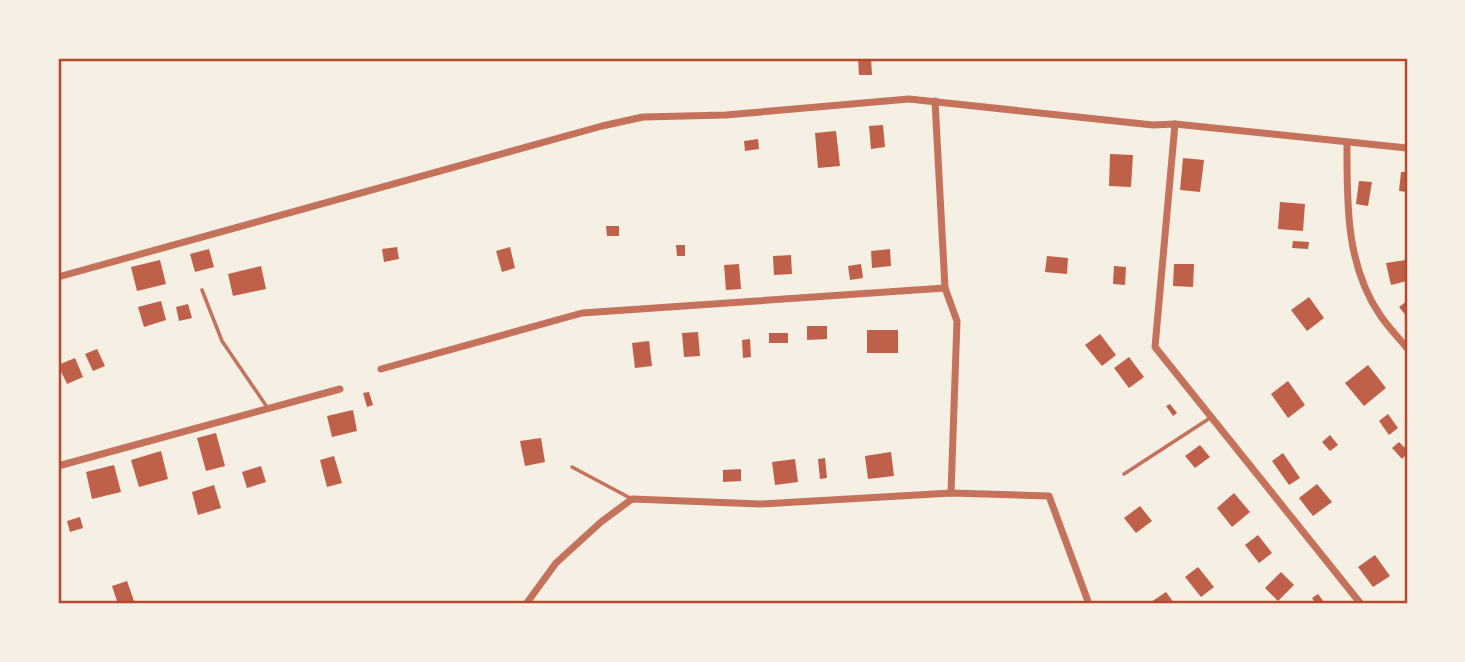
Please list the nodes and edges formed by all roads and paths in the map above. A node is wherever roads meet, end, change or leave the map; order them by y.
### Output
1 (935, 101) junction
2 (1175, 124) junction
3 (1347, 142) junction
4 (1407, 148) edge
5 (58, 277) edge
6 (945, 288) junction
7 (202, 290) dead end
8 (1407, 348) edge
9 (381, 369) dead end
10 (340, 389) dead end
11 (268, 409) junction
12 (1211, 417) junction
13 (58, 466) edge
14 (572, 467) dead end
15 (1124, 474) dead end
16 (951, 493) junction
17 (632, 499) junction
18 (526, 604) edge
19 (1089, 604) edge
20 (1361, 604) edge

1 - 2 street
1 - 5 street
1 - 6 street
2 - 3 street
2 - 12 street
3 - 4 street
3 - 8 street
6 - 9 street
6 - 16 street
7 - 11 lane
10 - 11 street
11 - 13 street
12 - 15 lane
12 - 20 street
14 - 17 lane
16 - 17 street
16 - 19 street
17 - 18 street

